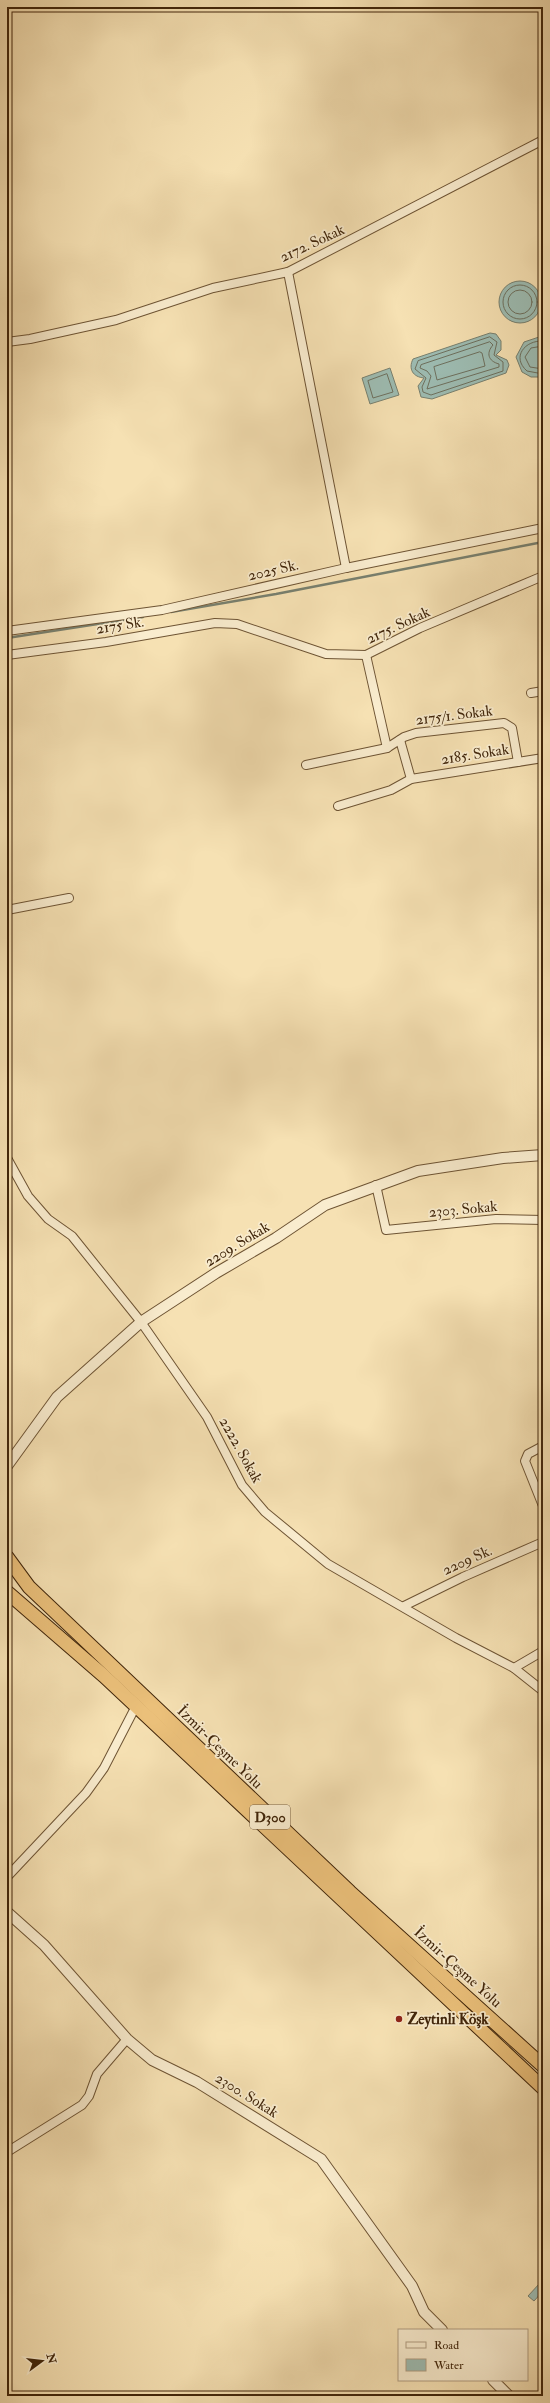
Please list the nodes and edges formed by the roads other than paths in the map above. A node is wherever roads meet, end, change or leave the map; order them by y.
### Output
1 (543, 140) edge
2 (288, 272) junction
3 (7, 342) edge
4 (543, 528) edge
5 (346, 568) junction
6 (543, 577) edge
7 (237, 624) joint
8 (7, 631) edge
9 (7, 655) edge
10 (366, 655) junction
11 (543, 691) edge
12 (531, 694) dead end
13 (400, 740) junction
14 (387, 748) junction
15 (543, 758) edge
16 (518, 762) junction
17 (306, 765) dead end
18 (411, 779) junction
19 (338, 806) dead end
20 (69, 898) dead end
21 (7, 910) edge
22 (543, 1155) edge
23 (7, 1158) edge
24 (376, 1185) junction
25 (543, 1220) edge
26 (141, 1322) junction
27 (543, 1446) edge
28 (7, 1466) edge
29 (543, 1506) edge
30 (543, 1542) edge
31 (7, 1557) edge
32 (7, 1592) edge
33 (404, 1606) junction
34 (543, 1651) edge
35 (514, 1668) junction
36 (543, 1691) edge
37 (136, 1706) junction
38 (7, 1877) edge
39 (7, 1912) edge
40 (127, 2039) junction
41 (543, 2066) edge
42 (543, 2088) edge
43 (7, 2152) edge
44 (441, 2329) edge
45 (494, 2381) edge
46 (509, 2396) edge

1 - 2 street, 2172. Sokak
2 - 3 street, 2172. Sokak
2 - 5 street
4 - 5 street, 2025 Sk.
5 - 8 street, 2025 Sk.
6 - 10 street, 2175. Sokak
7 - 9 street, 2175 Sk.
7 - 10 street, 2175. Sokak
10 - 14 street
11 - 12 street
13 - 14 street, 2175/1. Sokak
13 - 16 street, 2175/1. Sokak
13 - 18 street
14 - 17 street, 2175/1. Sokak
15 - 16 street, 2185. Sokak
16 - 18 street, 2185. Sokak
18 - 19 street, 2185. Sokak
20 - 21 street
22 - 24 street, 2209. Sokak
23 - 26 street, 2222. Sokak
24 - 25 street, 2303. Sokak
24 - 26 street, 2209. Sokak
26 - 28 street, 2209. Sokak
26 - 33 street, 2222. Sokak
27 - 29 street
30 - 33 street, 2209 Sk.
31 - 41 highway, İzmir-Çeşme Yolu / D300
32 - 37 highway, İzmir-Çeşme Yolu / D300
33 - 35 street, 2222. Sokak
34 - 35 street
35 - 36 street, 2222. Sokak
37 - 38 street
37 - 42 highway, İzmir-Çeşme Yolu / D300
39 - 40 street, 2300. Sokak
40 - 43 street
40 - 44 street, 2300. Sokak
45 - 46 street

